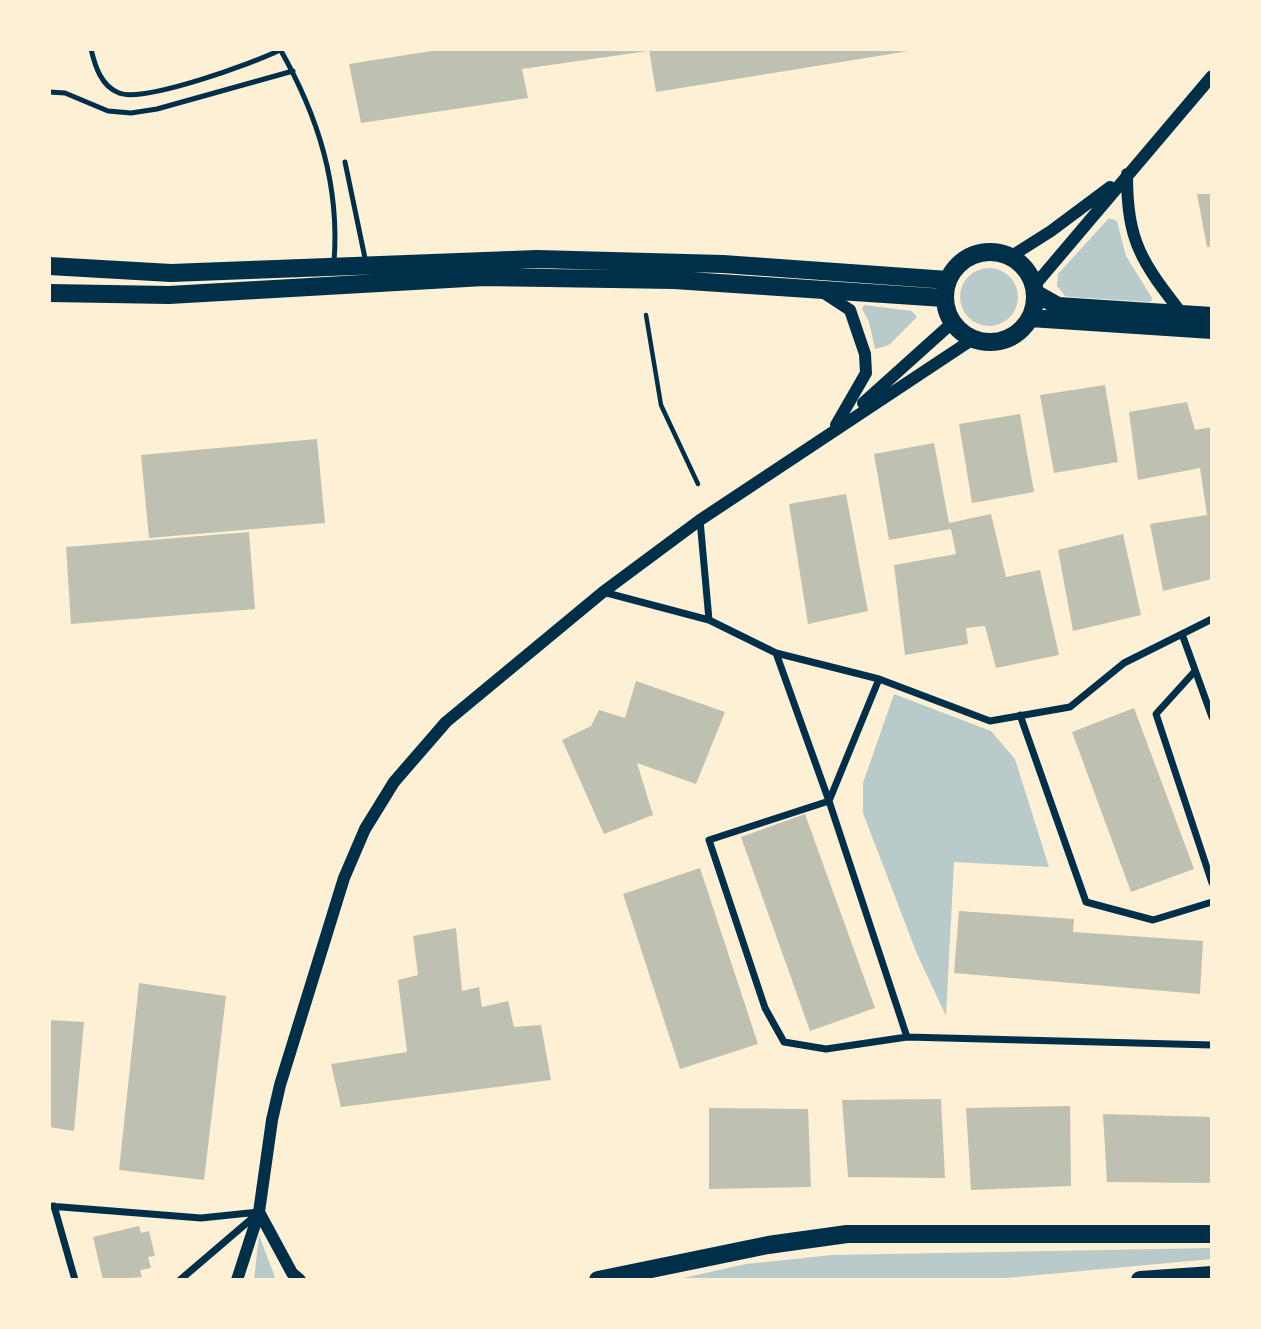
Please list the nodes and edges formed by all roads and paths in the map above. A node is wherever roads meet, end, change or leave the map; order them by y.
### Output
1 (91, 49) edge
2 (280, 49) edge
3 (293, 71) junction
4 (1212, 76) edge
5 (49, 93) edge
6 (345, 162) dead end
7 (1127, 174) junction
8 (1010, 257) junction
9 (366, 266) junction
10 (49, 267) edge
11 (336, 276) junction
12 (946, 289) junction
13 (1034, 289) junction
14 (819, 290) junction
15 (49, 293) edge
16 (1183, 314) junction
17 (646, 315) dead end
18 (1212, 316) edge
19 (1030, 318) junction
20 (952, 323) junction
21 (1212, 330) edge
22 (973, 339) junction
23 (834, 429) junction
24 (698, 484) dead end
25 (700, 520) junction
26 (603, 592) junction
27 (1212, 619) edge
28 (709, 620) junction
29 (1182, 634) junction
30 (776, 653) junction
31 (1195, 671) junction
32 (879, 679) junction
33 (1020, 715) junction
34 (1212, 717) edge
35 (829, 801) junction
36 (1212, 883) edge
37 (1212, 902) edge
38 (907, 1037) junction
39 (1212, 1045) edge
40 (51, 1206) edge
41 (259, 1212) junction
42 (1212, 1234) edge
43 (1212, 1275) edge
44 (75, 1280) edge
45 (180, 1280) edge
46 (237, 1280) edge
47 (300, 1280) edge
48 (598, 1280) edge
49 (1140, 1280) edge

1 - 2 lane
2 - 3 lane
3 - 5 lane
3 - 11 lane
4 - 7 street
6 - 9 lane
7 - 8 street
7 - 13 street
7 - 16 street
8 - 12 main road
8 - 13 main road
9 - 11 main road
9 - 12 main road
10 - 11 main road
11 - 14 main road
11 - 15 main road
12 - 14 main road
12 - 20 main road
13 - 16 main road
13 - 19 main road
14 - 23 street
16 - 18 main road
17 - 24 path
19 - 21 main road
19 - 22 main road
20 - 22 main road
20 - 23 street
22 - 23 street
23 - 25 street
25 - 26 street
25 - 28 street
26 - 28 street
26 - 41 street
27 - 29 street
28 - 30 street
29 - 31 street
29 - 33 street
30 - 32 street
30 - 35 street
31 - 34 street
31 - 36 street
32 - 33 street
32 - 35 street
33 - 37 street
35 - 38 street
35 - 38 street
38 - 39 street
40 - 41 street
40 - 44 street
41 - 45 street
41 - 46 street
41 - 47 street
42 - 48 main road
43 - 49 main road

